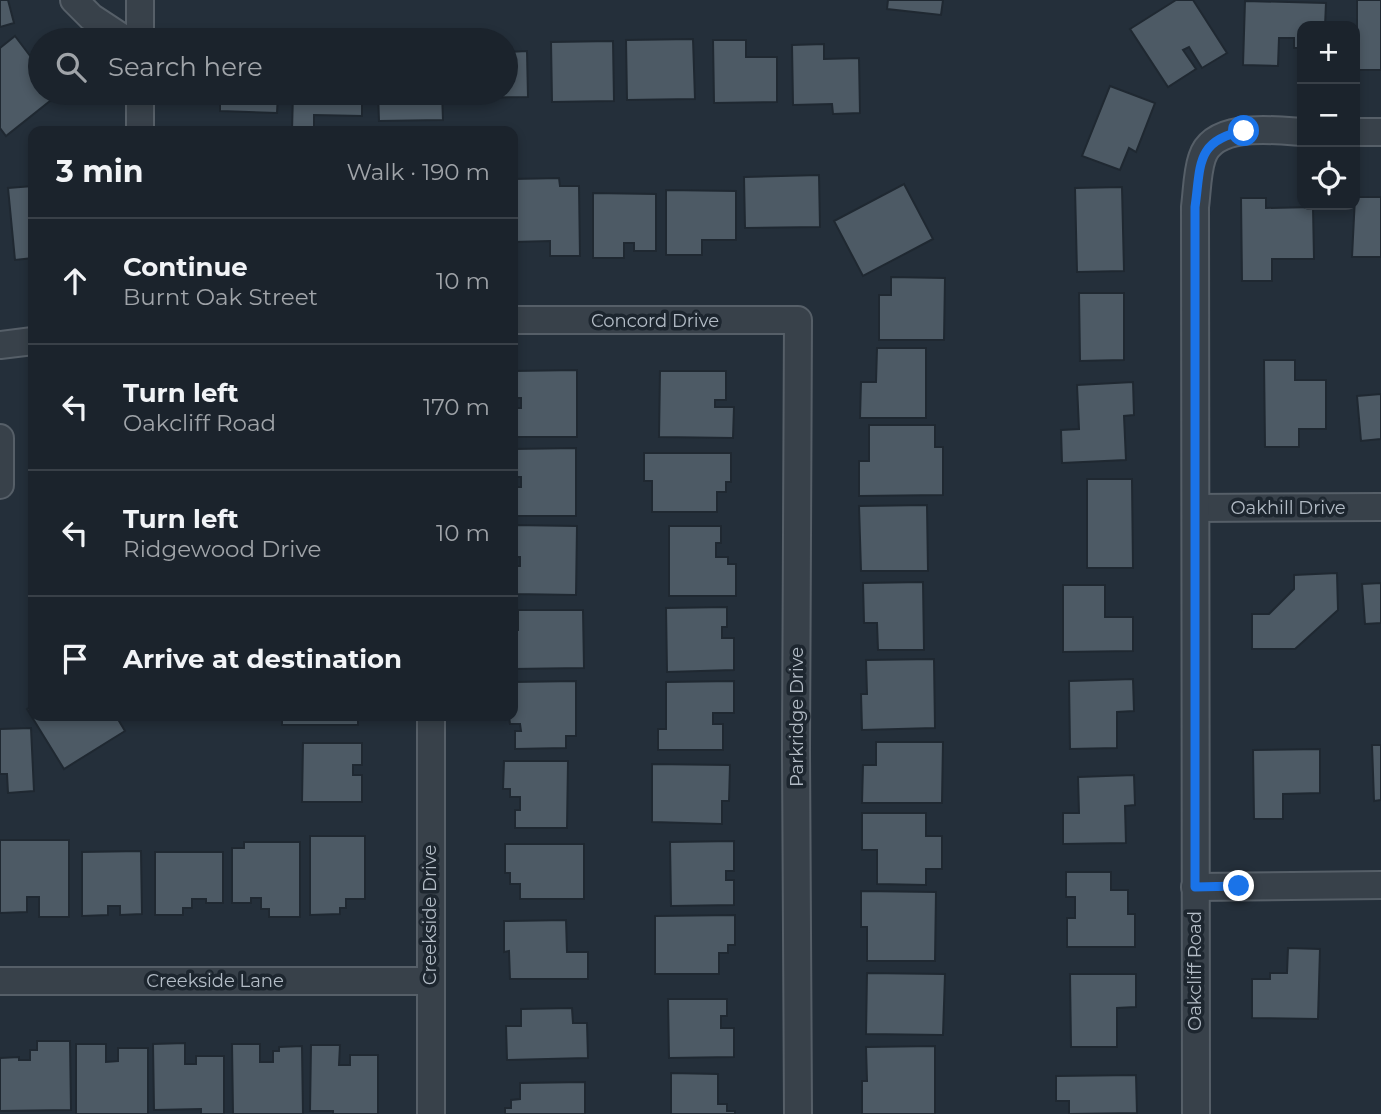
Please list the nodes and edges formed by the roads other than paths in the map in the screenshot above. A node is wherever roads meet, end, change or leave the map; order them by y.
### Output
1 (74, 0) edge
2 (140, 0) edge
3 (108, 28) edge
4 (140, 28) edge
5 (140, 105) edge
6 (140, 126) edge
7 (1297, 132) edge
8 (1360, 132) edge
9 (1381, 132) edge
10 (518, 320) edge
11 (798, 320) joint
12 (28, 342) edge
13 (0, 345) edge
14 (0, 438) edge
15 (0, 485) edge
16 (1381, 507) edge
17 (1196, 508) junction
18 (431, 721) edge
19 (1381, 885) edge
20 (1195, 887) junction
21 (0, 981) edge
22 (429, 981) junction
23 (431, 1114) edge
24 (798, 1114) edge
25 (1196, 1114) edge

1 - 3 street
2 - 4 street
5 - 6 street
7 - 17 street, Oakcliff Road
8 - 9 street
10 - 11 street, Concord Drive
11 - 24 street, Parkridge Drive
12 - 13 street
14 - 15 street
16 - 17 street, Oakhill Drive
17 - 20 street, Oakcliff Road
18 - 22 street, Creekside Drive
19 - 20 street
20 - 25 street, Oakcliff Road
21 - 22 street, Creekside Lane
22 - 23 street, Creekside Drive

